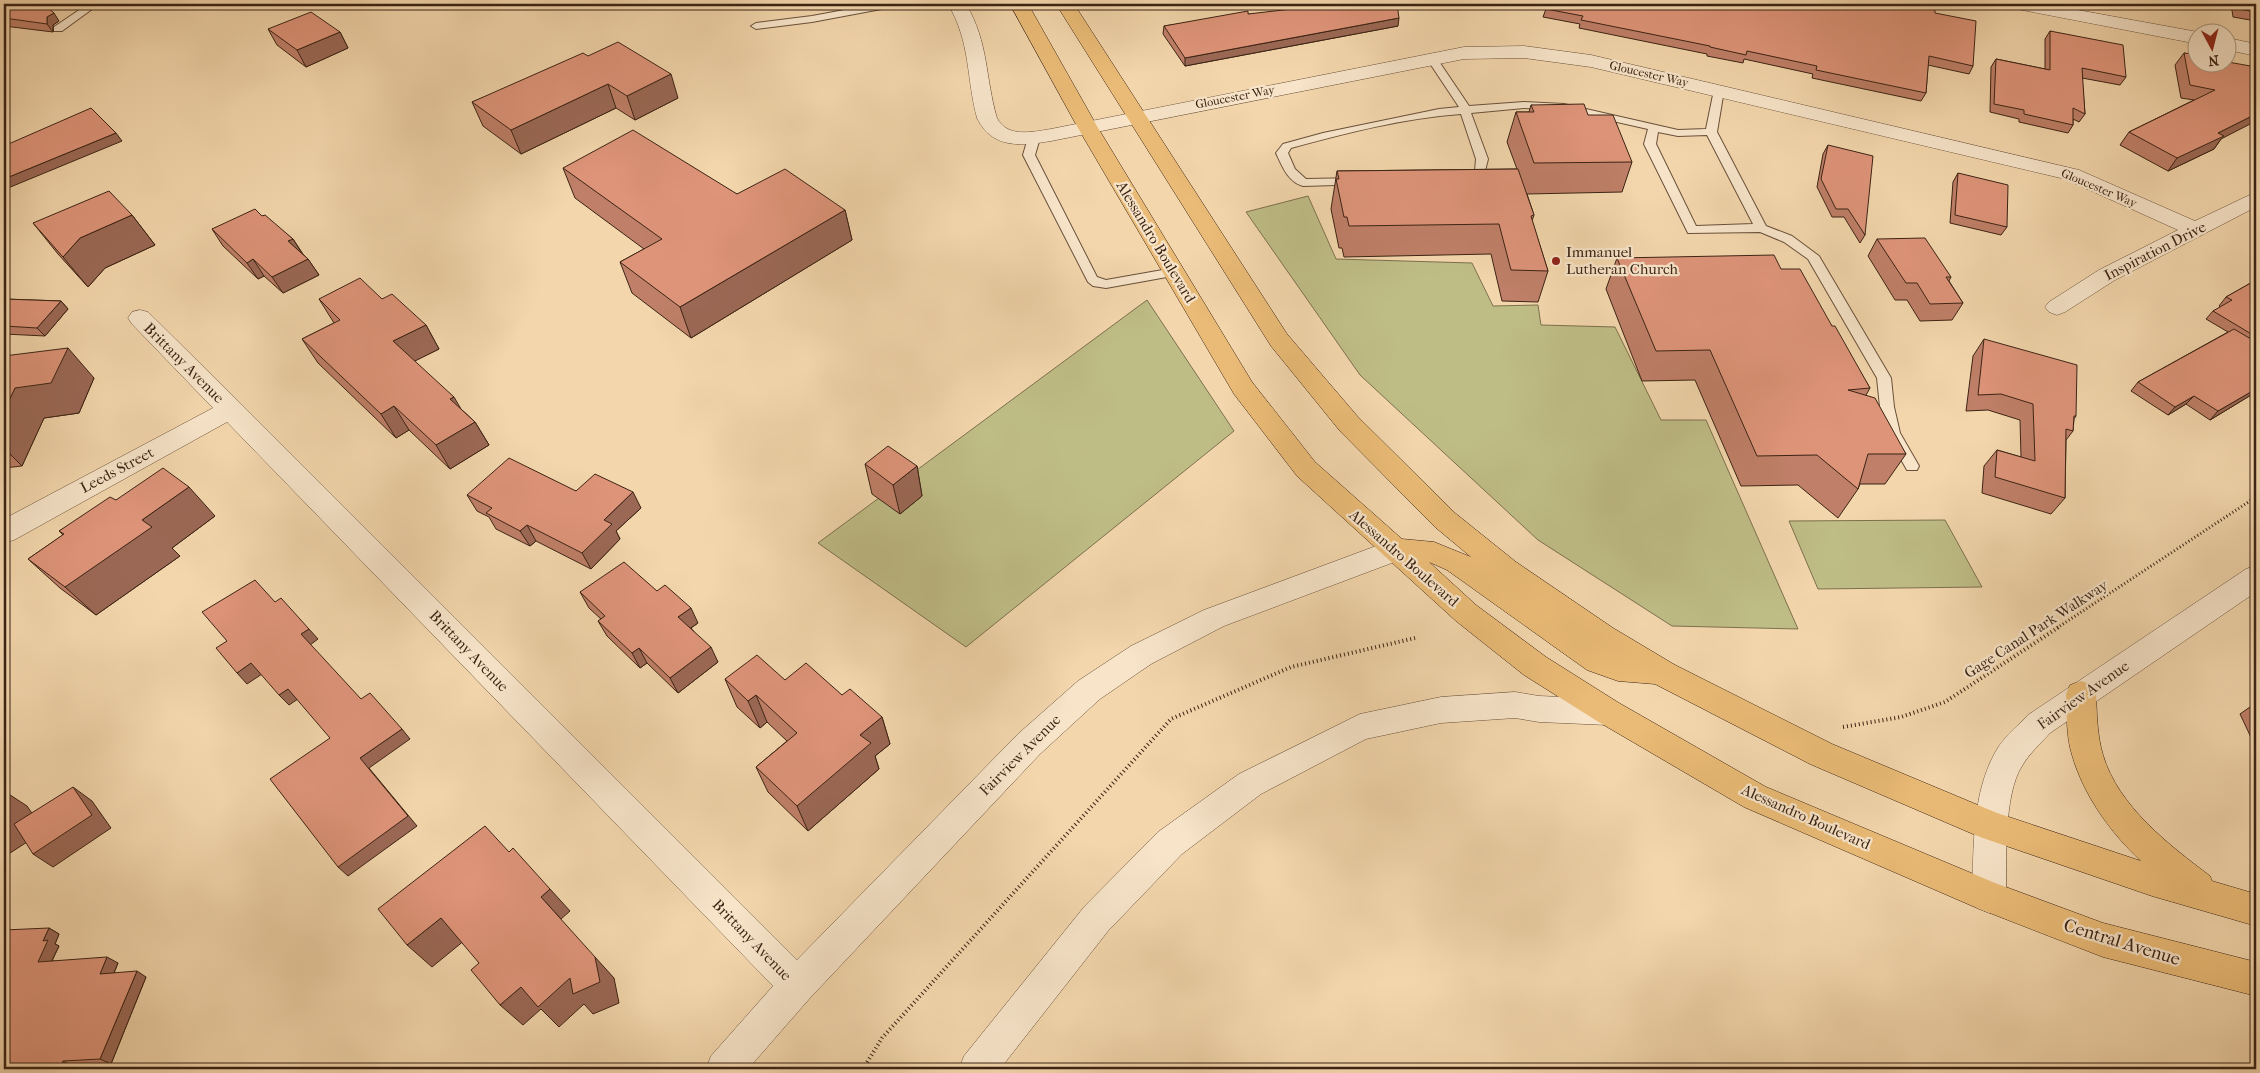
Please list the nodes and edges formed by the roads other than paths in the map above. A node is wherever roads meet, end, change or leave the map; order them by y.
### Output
1 (94, 4) edge
2 (892, 4) edge
3 (957, 4) edge
4 (1019, 4) edge
5 (1065, 4) edge
6 (2017, 4) edge
7 (756, 26) dead end
8 (58, 29) dead end
9 (2188, 36) edge
10 (2238, 46) edge
11 (2256, 50) edge
12 (1432, 59) junction
13 (1719, 90) junction
14 (1465, 110) junction
15 (1136, 118) junction
16 (1654, 127) junction
17 (1088, 128) junction
18 (1711, 132) junction
19 (1034, 138) junction
20 (2256, 199) edge
21 (1761, 228) junction
22 (2196, 230) junction
23 (1174, 272) junction
24 (2057, 307) dead end
25 (140, 318) dead end
26 (231, 409) junction
27 (1912, 466) dead end
28 (4, 532) edge
29 (1395, 550) junction
30 (2256, 577) edge
31 (1664, 674) junction
32 (2081, 694) junction
33 (1608, 712) junction
34 (1992, 826) junction
35 (1989, 897) junction
36 (2211, 897) junction
37 (2256, 910) edge
38 (2256, 979) edge
39 (796, 985) junction
40 (724, 1069) edge
41 (977, 1069) edge

1 - 8 lane
2 - 7 lane
3 - 19 street, Gloucester Way
4 - 17 main road, Alessandro Boulevard
5 - 15 main road
6 - 9 street
10 - 11 street
12 - 13 street, Gloucester Way
12 - 14 lane
12 - 15 street, Gloucester Way
13 - 18 lane
13 - 22 street, Gloucester Way
14 - 14 lane
14 - 16 lane
15 - 17 street, Gloucester Way
15 - 31 main road
16 - 18 lane
16 - 21 lane
17 - 19 street, Gloucester Way
17 - 23 main road, Alessandro Boulevard
18 - 21 lane
19 - 23 lane
20 - 22 street, Inspiration Drive
21 - 27 lane
22 - 24 street, Inspiration Drive
23 - 29 main road, Alessandro Boulevard
25 - 26 street, Brittany Avenue
26 - 28 street, Leeds Street
26 - 39 street, Brittany Avenue
29 - 31 main road
29 - 33 main road, Alessandro Boulevard
29 - 39 street, Fairview Avenue
30 - 32 street, Fairview Avenue
31 - 34 main road
32 - 34 street, Fairview Avenue
32 - 36 main road
33 - 35 main road, Alessandro Boulevard
33 - 41 street
34 - 35 street, Fairview Avenue
34 - 36 main road
35 - 38 main road, Central Avenue
36 - 37 main road
39 - 40 street, Fairview Avenue

